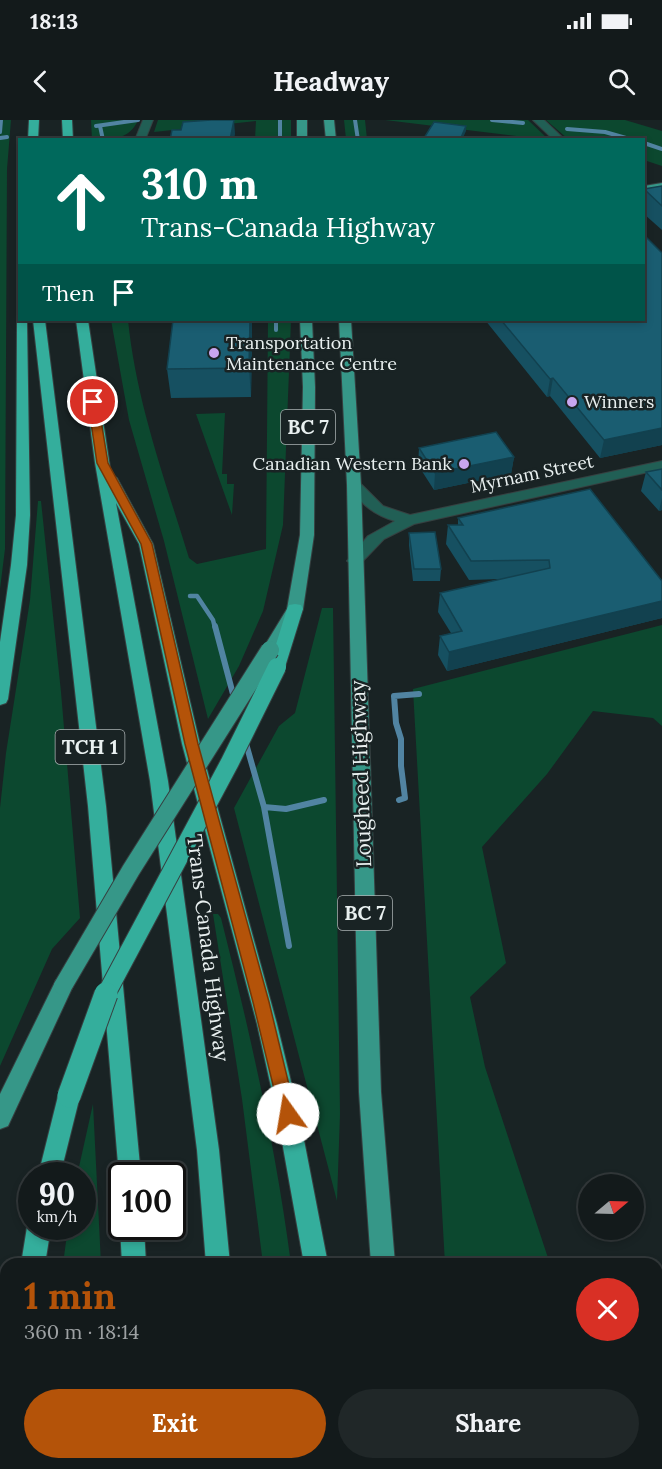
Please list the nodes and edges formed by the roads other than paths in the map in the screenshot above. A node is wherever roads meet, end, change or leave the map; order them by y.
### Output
1 (33, 120) edge
2 (67, 120) edge
3 (302, 120) edge
4 (329, 120) edge
5 (538, 120) edge
6 (146, 123) edge
7 (33, 138) edge
8 (68, 138) edge
9 (141, 138) edge
10 (302, 138) edge
11 (331, 138) edge
12 (558, 138) edge
13 (662, 186) edge
14 (645, 189) edge
15 (21, 321) edge
16 (39, 321) edge
17 (82, 321) edge
18 (306, 321) edge
19 (345, 321) edge
20 (102, 463) junction
21 (662, 465) edge
22 (354, 485) junction
23 (410, 520) junction
24 (355, 561) junction
25 (295, 609) joint
26 (274, 659) junction
27 (0, 699) edge
28 (0, 1119) edge
29 (52, 1162) edge
30 (129, 1162) edge
31 (37, 1240) edge
32 (133, 1240) edge
33 (35, 1258) edge
34 (134, 1258) edge
35 (217, 1258) edge
36 (315, 1258) edge
37 (383, 1258) edge

1 - 7 highway
2 - 8 highway
3 - 10 main road
4 - 11 main road
5 - 12 street
6 - 9 street
13 - 14 main road
15 - 27 highway
16 - 30 highway, TCH 1
17 - 20 highway, Trans-Canada Highway / TCH 1
18 - 25 main road, BC 7
19 - 22 main road, Lougheed Highway / BC 7
20 - 35 highway, Trans-Canada Highway / TCH 1
20 - 36 highway
21 - 23 street, Myrnam Street
22 - 23 street, Myrnam Street
22 - 24 main road, Lougheed Highway / BC 7
23 - 24 street, Myrnam Street
24 - 37 main road, Lougheed Highway / BC 7
25 - 26 highway
26 - 28 main road, bridge
26 - 29 highway, bridge
31 - 33 highway
32 - 34 highway

